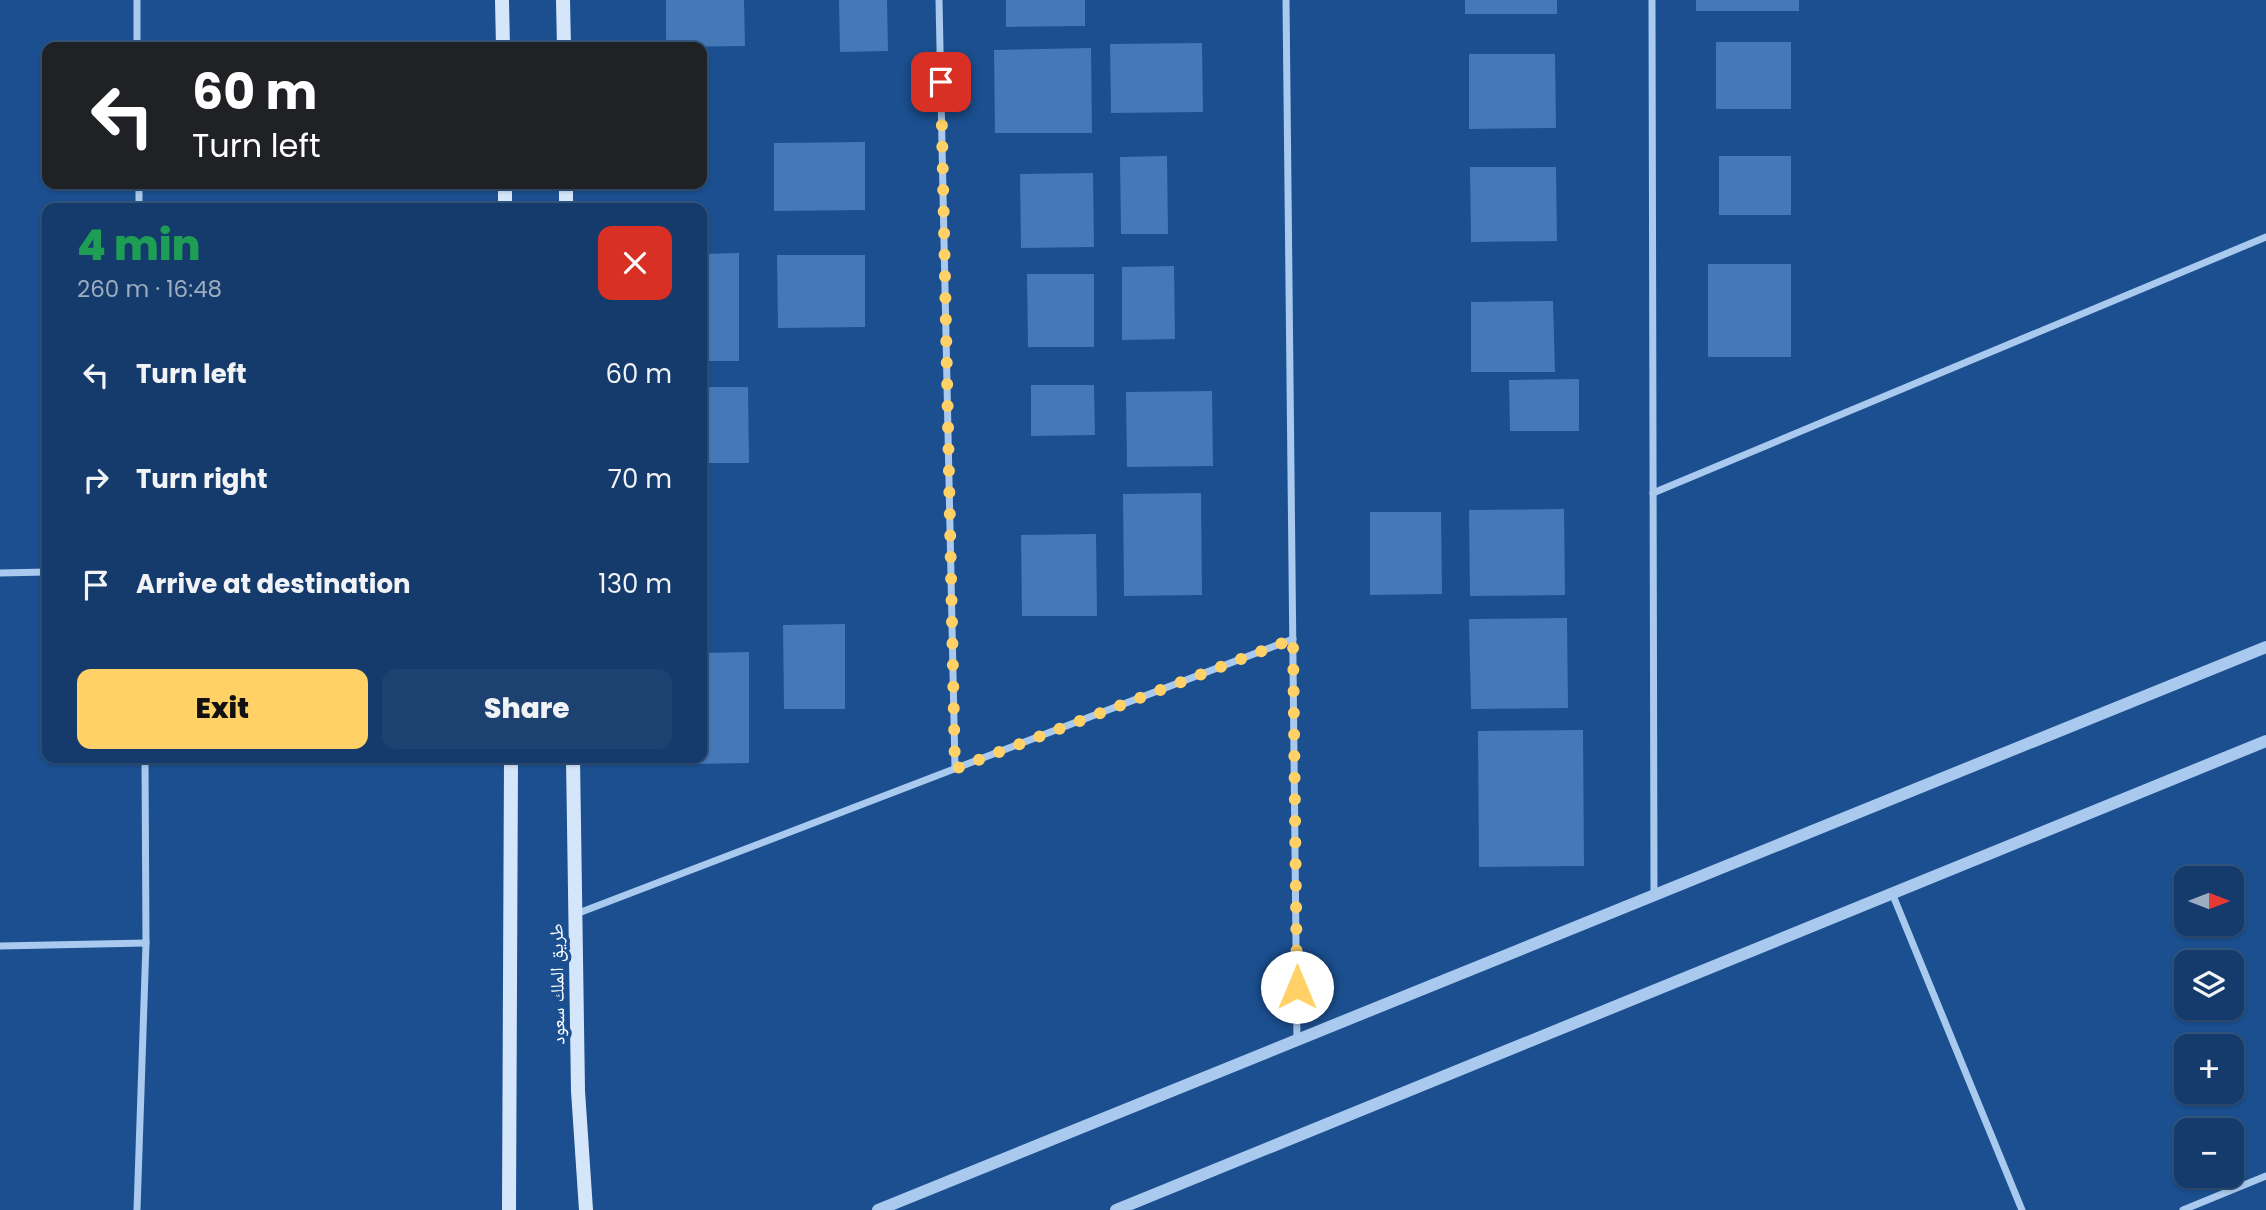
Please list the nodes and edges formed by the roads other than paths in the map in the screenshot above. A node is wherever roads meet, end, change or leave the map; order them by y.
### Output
1 (137, 0) edge
2 (502, 0) edge
3 (563, 0) edge
4 (939, 0) edge
5 (1286, 0) edge
6 (1652, 0) edge
7 (137, 42) edge
8 (503, 42) edge
9 (564, 42) edge
10 (2266, 237) edge
11 (1653, 493) junction
12 (42, 572) edge
13 (0, 573) edge
14 (1293, 639) junction
15 (2266, 647) edge
16 (2266, 741) edge
17 (145, 763) edge
18 (511, 763) edge
19 (573, 763) edge
20 (955, 769) junction
21 (1892, 893) junction
22 (1654, 895) junction
23 (576, 914) junction
24 (146, 943) junction
25 (0, 946) edge
26 (1297, 1040) junction
27 (2266, 1176) edge
28 (137, 1210) edge
29 (509, 1210) edge
30 (586, 1210) edge
31 (878, 1210) edge
32 (1116, 1210) edge
33 (2022, 1210) edge
34 (2183, 1210) edge

1 - 7 street
2 - 8 main road
3 - 9 main road
4 - 20 street
5 - 14 street
6 - 11 street
10 - 11 street
11 - 22 street
12 - 13 street
14 - 20 street
14 - 26 street
15 - 22 street
16 - 21 street
17 - 24 street
18 - 29 main road
19 - 23 main road, طريق الملك سعود
20 - 23 street
21 - 32 street
21 - 33 street
22 - 26 street
23 - 30 main road, طريق الملك سعود
24 - 25 street
24 - 28 street
26 - 31 street
27 - 34 street

